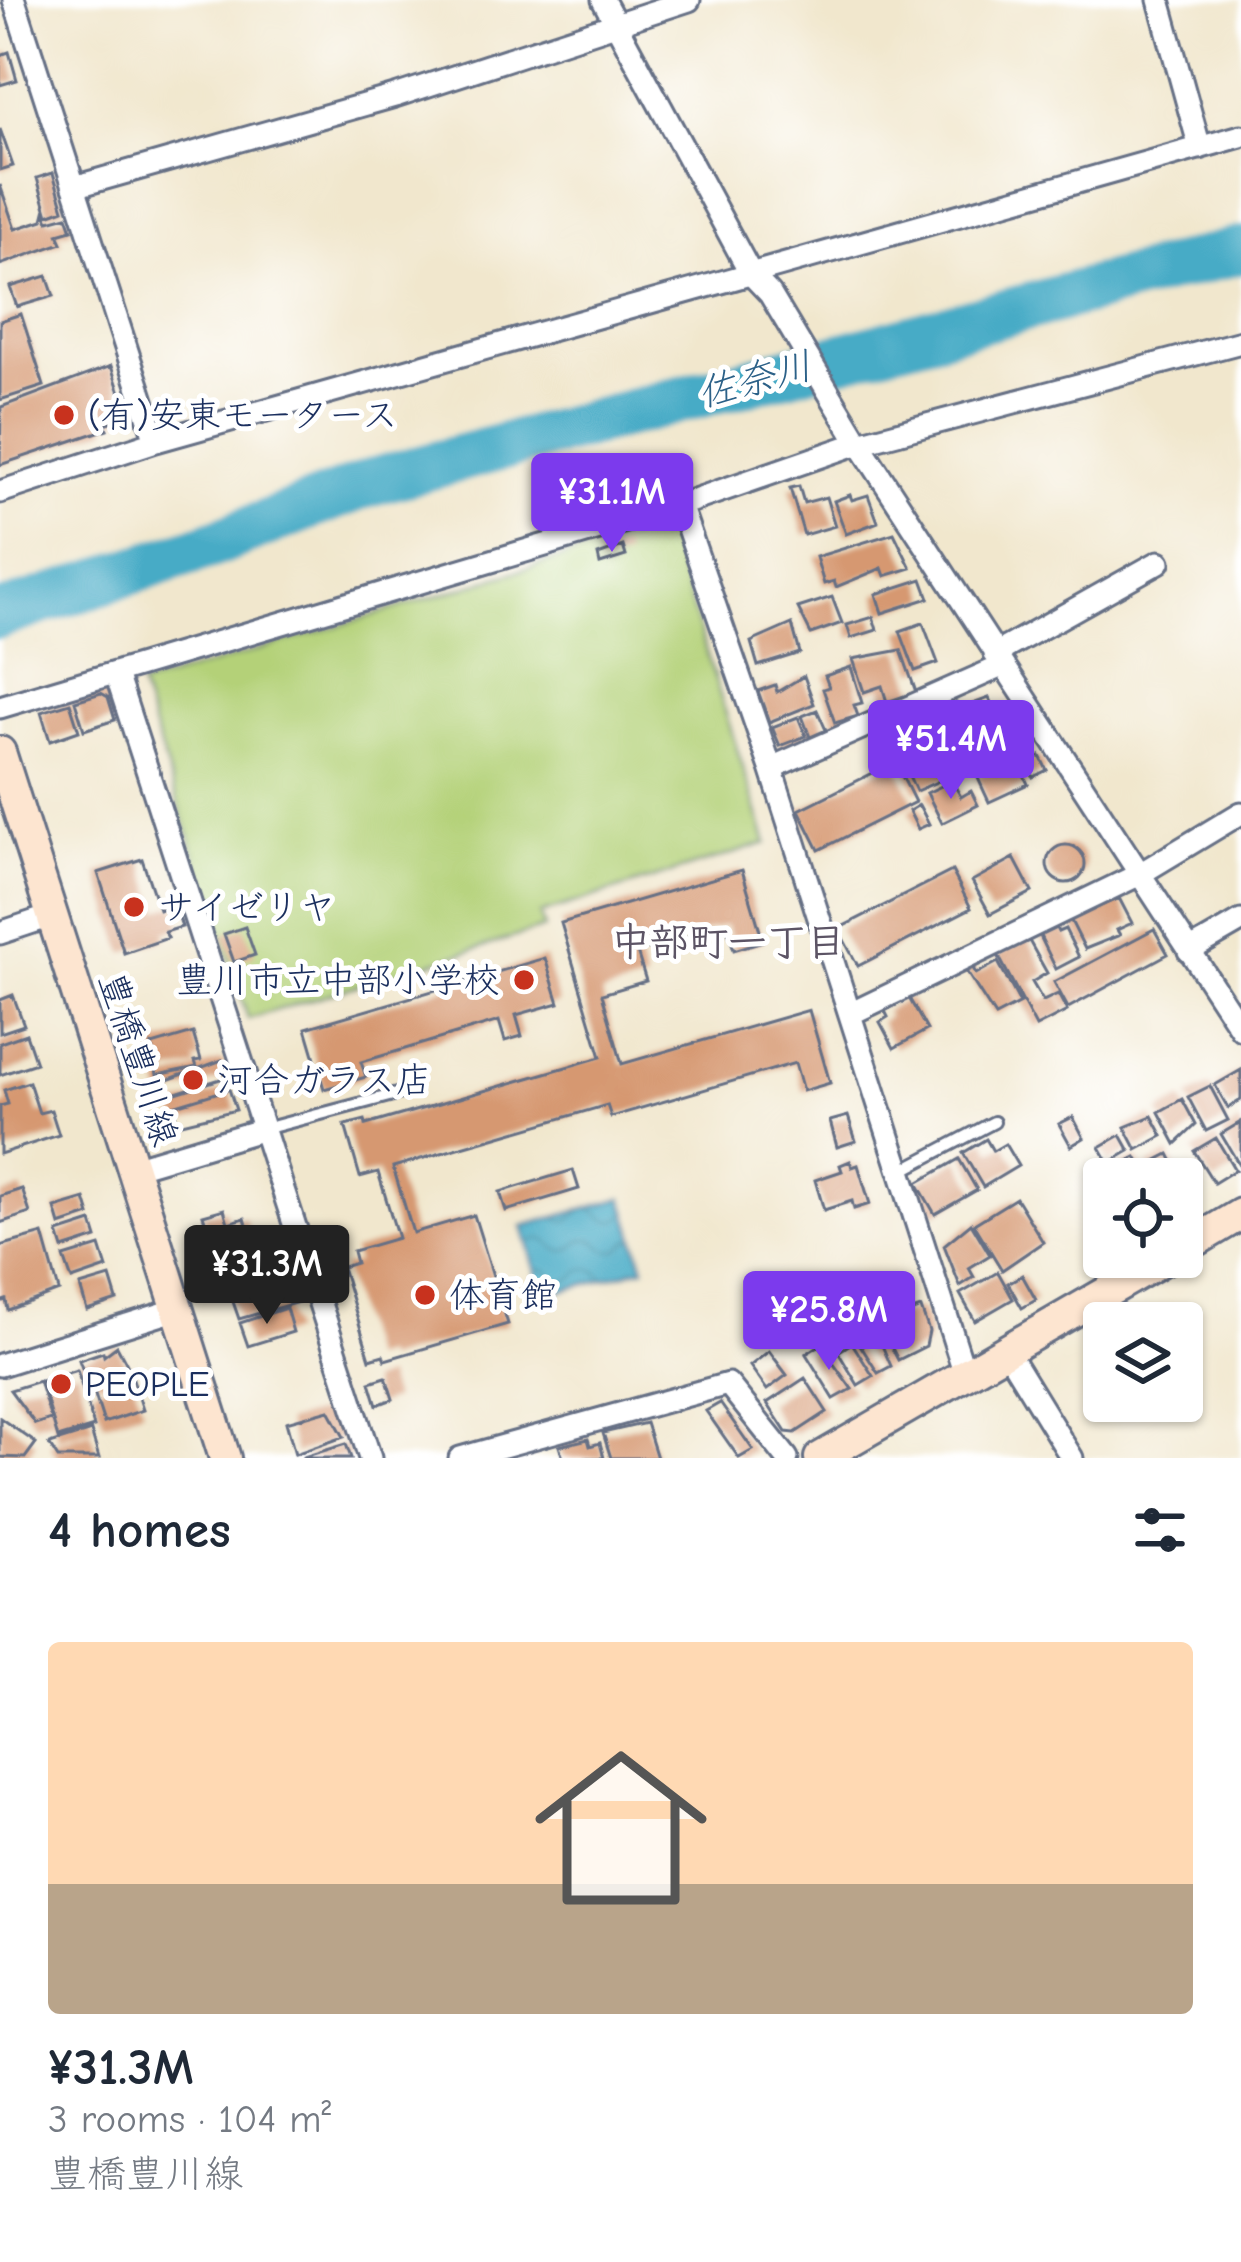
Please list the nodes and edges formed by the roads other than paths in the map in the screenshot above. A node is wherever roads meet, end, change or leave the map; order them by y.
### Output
1 (603, 0) edge
2 (689, 0) edge
3 (1159, 0) edge
4 (10, 5) edge
5 (618, 26) junction
6 (1241, 136) edge
7 (1200, 148) junction
8 (74, 187) junction
9 (752, 274) junction
10 (1241, 342) edge
11 (854, 435) junction
12 (156, 441) junction
13 (0, 492) edge
14 (680, 506) junction
15 (1159, 562) dead end
16 (999, 660) junction
17 (116, 674) junction
18 (0, 706) edge
19 (0, 752) edge
20 (771, 768) junction
21 (1241, 813) edge
22 (1138, 875) junction
23 (51, 916) junction
24 (1241, 921) edge
25 (0, 932) edge
26 (1189, 952) junction
27 (850, 1014) junction
28 (1241, 1028) edge
29 (412, 1090) dead end
30 (994, 1122) dead end
31 (264, 1129) junction
32 (133, 1168) junction
33 (899, 1173) junction
34 (1241, 1214) edge
35 (1203, 1237) edge
36 (1132, 1278) edge
37 (178, 1309) junction
38 (1007, 1352) junction
39 (0, 1365) edge
40 (964, 1371) junction
41 (225, 1458) edge
42 (370, 1458) edge
43 (460, 1458) edge
44 (787, 1458) edge
45 (820, 1458) edge
46 (1072, 1458) edge

1 - 5 street
2 - 5 street
3 - 7 street
4 - 8 street
5 - 8 street
5 - 9 street
6 - 7 street
7 - 9 street
8 - 12 street
9 - 11 street
9 - 12 street
10 - 11 street
11 - 14 street
11 - 16 street
12 - 13 street
14 - 17 street
14 - 20 street
15 - 16 street
16 - 20 street
16 - 22 street
17 - 18 street
17 - 31 street
19 - 23 main road, 豊橋豊川線
20 - 27 street
21 - 22 street
22 - 26 street
22 - 27 street
23 - 25 street
23 - 32 main road, 豊橋豊川線
24 - 26 street
26 - 28 street
27 - 33 street
29 - 31 lane
30 - 33 lane
31 - 32 street
31 - 42 street
32 - 37 main road, 豊橋豊川線
33 - 40 street
34 - 35 main road
36 - 38 main road
37 - 39 street
37 - 41 main road, 豊橋豊川線
38 - 40 main road
38 - 46 street
40 - 45 main road
43 - 44 street

